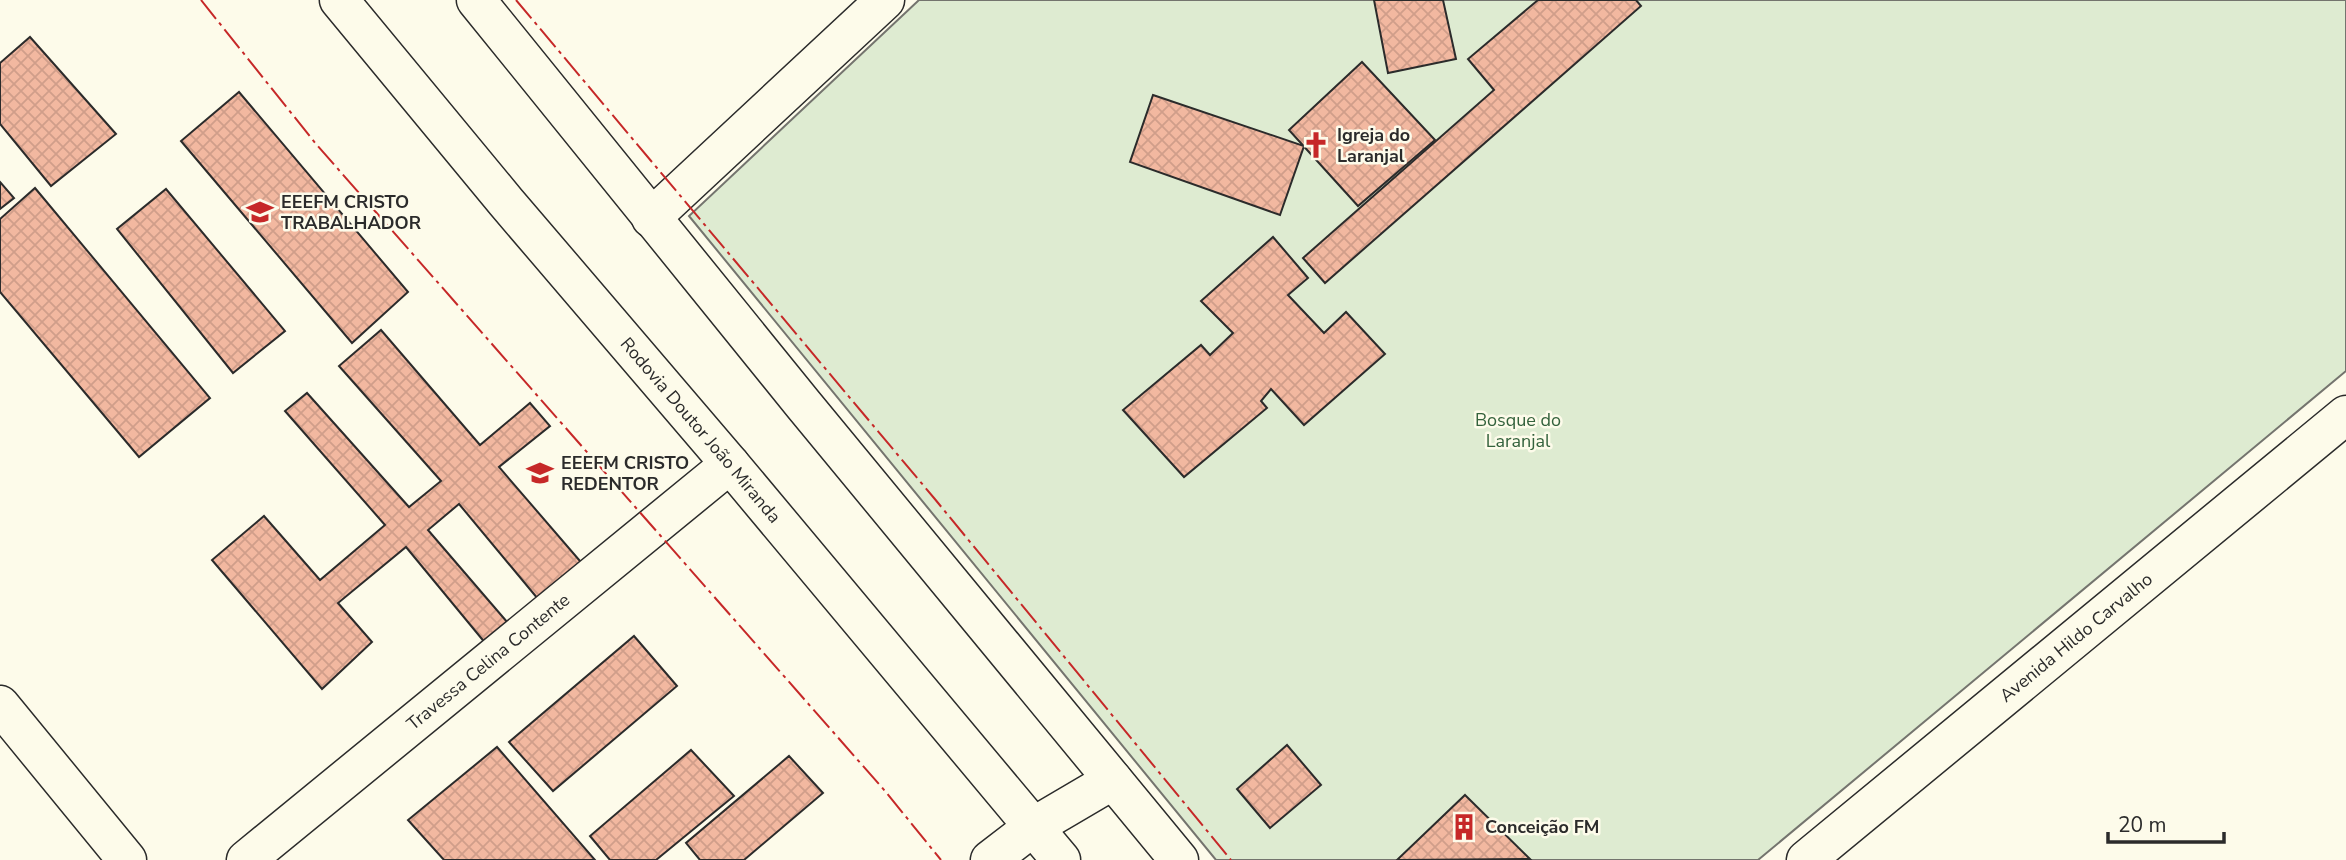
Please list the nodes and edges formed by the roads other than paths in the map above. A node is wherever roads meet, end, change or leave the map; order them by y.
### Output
1 (339, 0) edge
2 (476, 0) edge
3 (885, 0) edge
4 (651, 218) junction
5 (2346, 415) edge
6 (730, 464) junction
7 (0, 705) edge
8 (1112, 780) junction
9 (1033, 827) junction
10 (127, 860) edge
11 (246, 860) edge
12 (990, 860) edge
13 (1060, 860) edge
14 (1179, 860) edge
15 (1807, 860) edge

1 - 6 main road, Rodovia Doutor João Miranda
2 - 4 main road
3 - 4 main road
4 - 8 main road
5 - 15 main road, Avenida Hildo Carvalho
6 - 9 main road, Rodovia Doutor João Miranda
6 - 11 main road, Travessa Celina Contente
7 - 10 main road
8 - 9 main road
8 - 14 main road
9 - 12 main road
9 - 13 main road, Rodovia Doutor João Miranda

